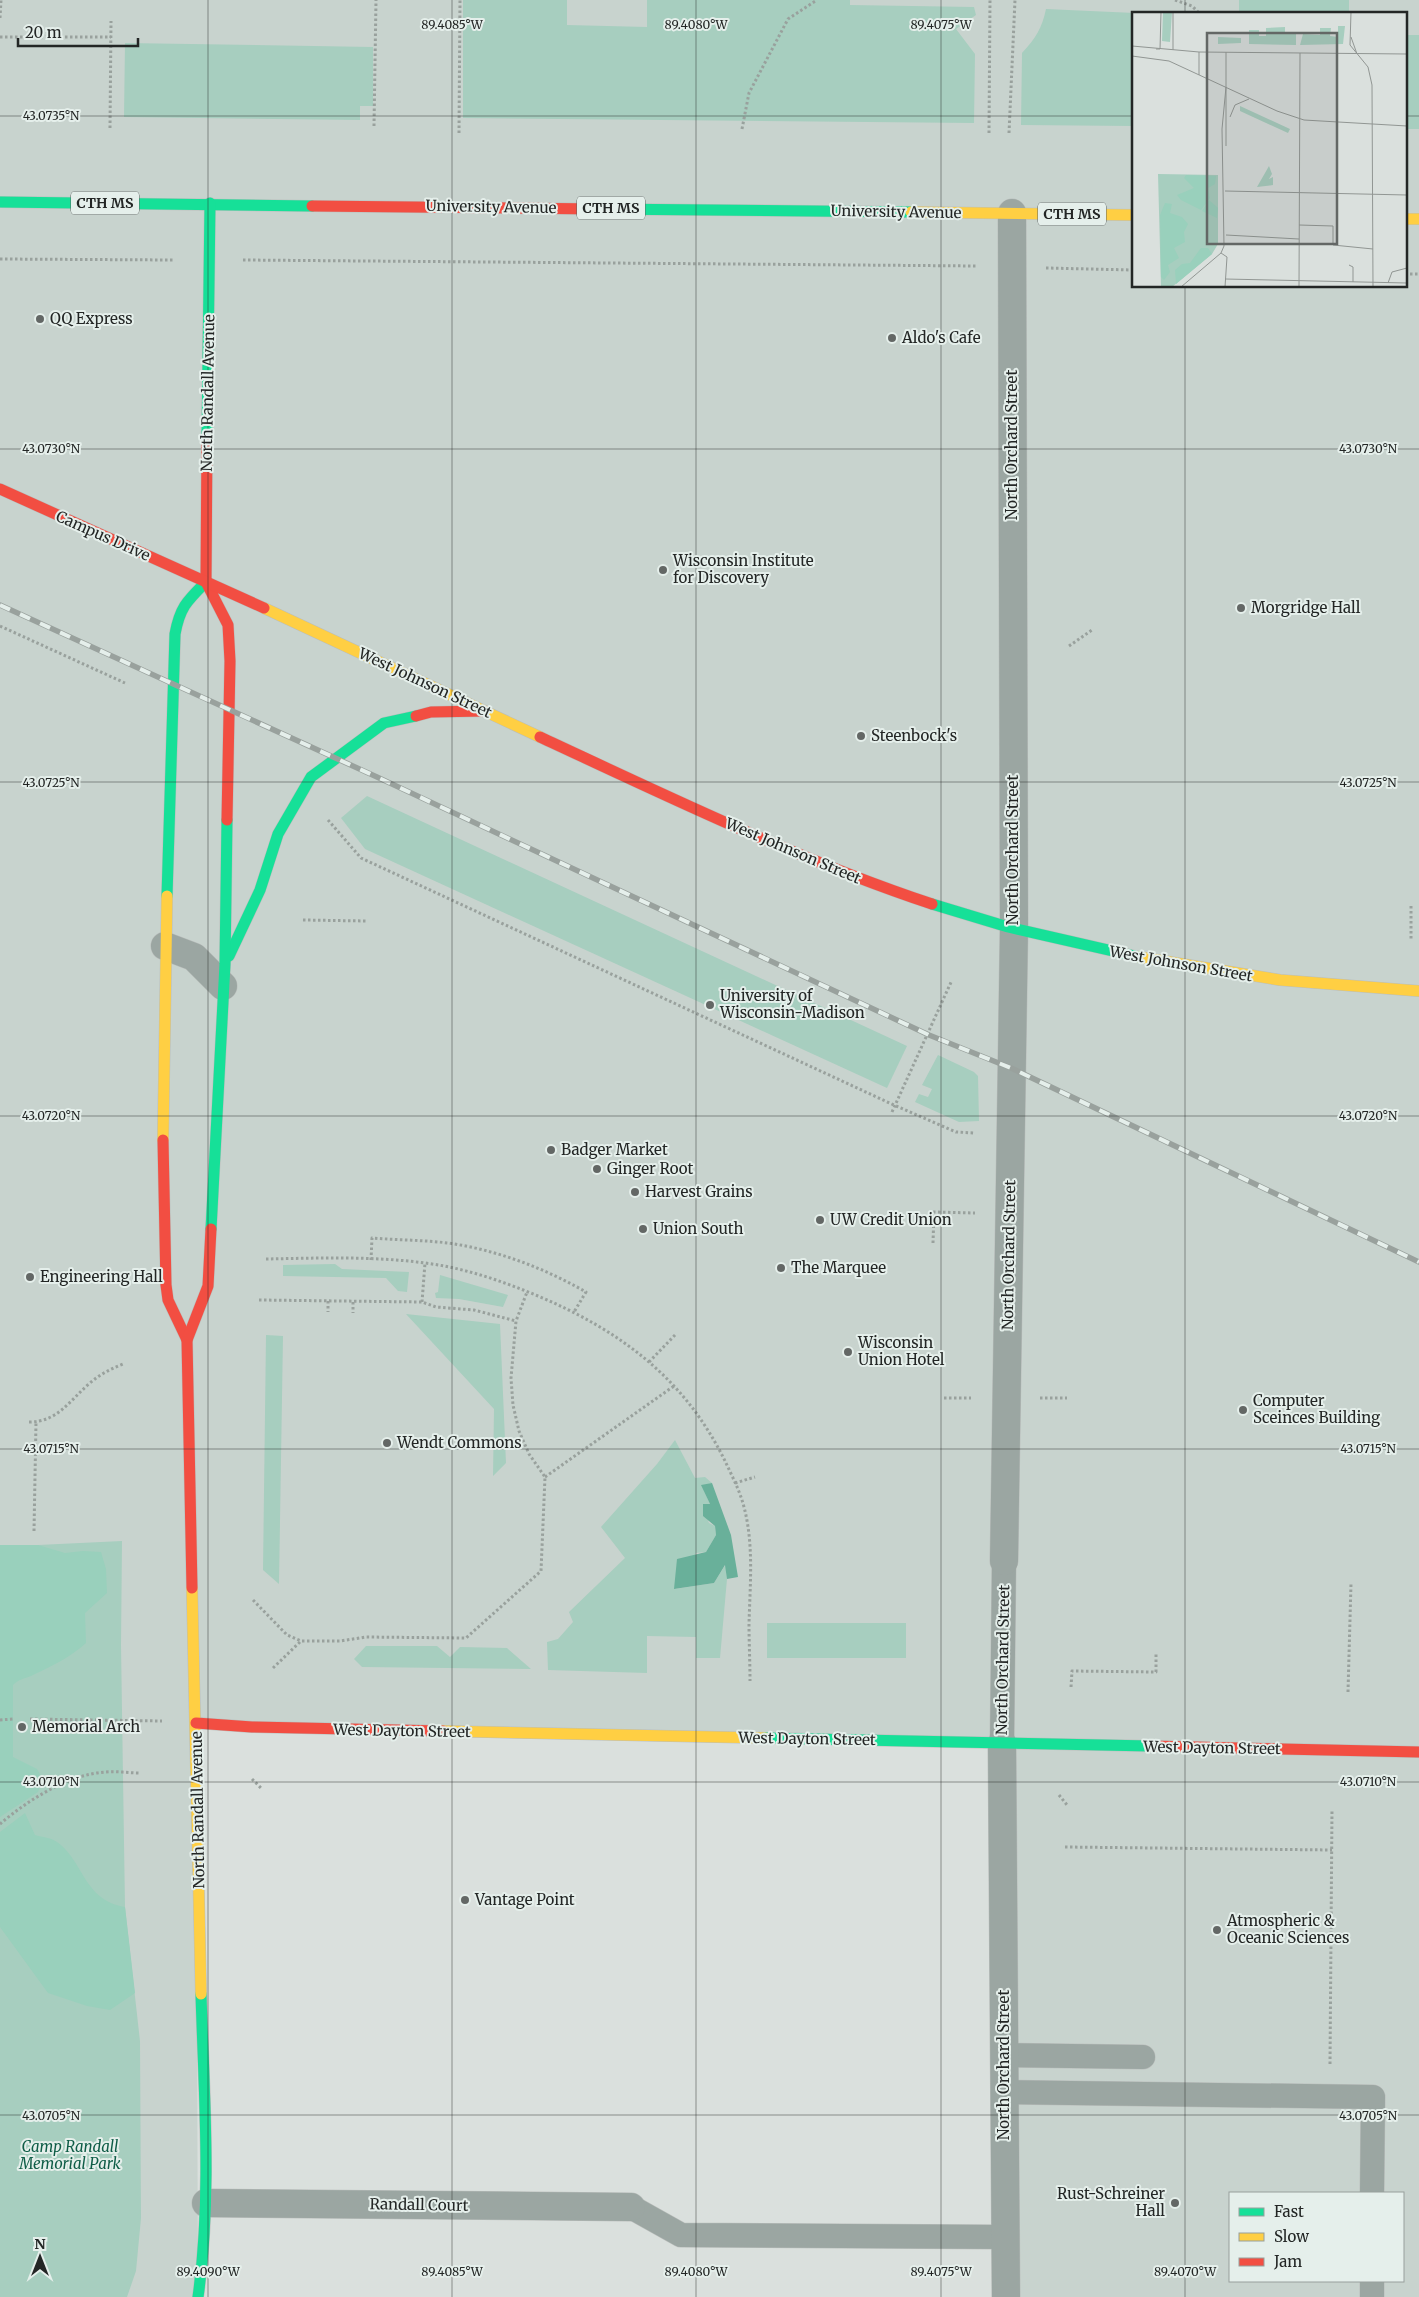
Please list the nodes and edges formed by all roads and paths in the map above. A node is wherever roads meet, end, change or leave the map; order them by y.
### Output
1 (1, 0) edge
2 (376, 0) edge
3 (460, 0) edge
4 (817, 0) edge
5 (990, 0) edge
6 (1015, 0) edge
7 (1175, 0) edge
8 (1198, 12) edge
9 (0, 18) edge
10 (111, 21) dead end
11 (0, 37) edge
12 (111, 37) junction
13 (374, 126) dead end
14 (110, 128) dead end
15 (742, 129) dead end
16 (459, 132) dead end
17 (989, 133) dead end
18 (1009, 133) dead end
19 (0, 202) edge
20 (210, 203) junction
21 (1012, 213) junction
22 (1132, 215) edge
23 (1406, 219) edge
24 (1419, 219) edge
25 (0, 260) edge
26 (209, 260) junction
27 (1012, 266) junction
28 (1132, 270) edge
29 (1406, 274) edge
30 (1419, 274) edge
31 (0, 489) edge
32 (206, 582) junction
33 (0, 626) edge
34 (1092, 630) dead end
35 (1069, 646) dead end
36 (125, 683) dead end
37 (484, 711) junction
38 (328, 820) dead end
39 (1411, 906) dead end
40 (303, 920) dead end
41 (366, 921) dead end
42 (1014, 928) junction
43 (1411, 940) dead end
44 (165, 946) junction
45 (224, 975) junction
46 (952, 980) dead end
47 (1419, 991) edge
48 (896, 1106) junction
49 (892, 1112) dead end
50 (1011, 1134) junction
51 (1009, 1214) junction
52 (934, 1243) dead end
53 (266, 1259) dead end
54 (371, 1260) junction
55 (425, 1263) junction
56 (527, 1292) junction
57 (259, 1300) dead end
58 (328, 1301) junction
59 (354, 1302) junction
60 (422, 1302) junction
61 (328, 1312) dead end
62 (574, 1312) junction
63 (354, 1313) dead end
64 (516, 1321) junction
65 (676, 1334) dead end
66 (187, 1340) junction
67 (649, 1362) junction
68 (123, 1364) dead end
69 (674, 1386) junction
70 (28, 1422) dead end
71 (36, 1422) junction
72 (546, 1477) junction
73 (755, 1477) dead end
74 (735, 1484) junction
75 (34, 1531) dead end
76 (1004, 1562) joint
77 (1351, 1584) dead end
78 (253, 1600) dead end
79 (301, 1641) junction
80 (1156, 1653) dead end
81 (273, 1668) dead end
82 (750, 1681) dead end
83 (1071, 1687) dead end
84 (1348, 1692) dead end
85 (13, 1719) dead end
86 (30, 1719) dead end
87 (127, 1719) dead end
88 (0, 1720) edge
89 (196, 1723) junction
90 (1002, 1743) junction
91 (1419, 1752) edge
92 (141, 1773) dead end
93 (252, 1779) dead end
94 (262, 1789) dead end
95 (1058, 1795) dead end
96 (1067, 1805) dead end
97 (1332, 1809) dead end
98 (0, 1824) edge
99 (1065, 1847) dead end
100 (1332, 1850) junction
101 (1004, 2055) junction
102 (1143, 2057) dead end
103 (1330, 2057) dead end
104 (1004, 2092) junction
105 (1372, 2192) edge
106 (206, 2203) junction
107 (632, 2207) joint
108 (1005, 2237) junction
109 (1372, 2282) edge
110 (198, 2297) edge
111 (1006, 2297) edge
112 (1372, 2297) edge

1 - 9 path
2 - 13 path
3 - 16 path
4 - 15 path
5 - 17 path
6 - 18 path
7 - 8 path
10 - 12 path
11 - 12 path
12 - 14 path
19 - 20 main road, University Avenue / CTH MS
20 - 21 main road, University Avenue / CTH MS
20 - 26 main road, North Randall Avenue
21 - 22 main road, University Avenue / CTH MS
21 - 27 street, North Orchard Street
23 - 24 main road
25 - 26 path
26 - 27 path
26 - 32 main road, North Randall Avenue
27 - 28 path
27 - 42 street, North Orchard Street
29 - 30 path
31 - 32 main road, Campus Drive
32 - 37 main road, West Johnson Street
32 - 44 main road
32 - 45 main road
33 - 36 path
34 - 35 path
37 - 42 main road, West Johnson Street
37 - 45 main road
38 - 48 path
39 - 43 path
40 - 41 path
42 - 47 main road, West Johnson Street
42 - 50 street, North Orchard Street
44 - 45 street
44 - 66 main road
45 - 66 main road
46 - 48 path
48 - 49 path
48 - 50 path
50 - 51 street, North Orchard Street
51 - 52 path
51 - 76 street, North Orchard Street
53 - 54 path
54 - 55 path
54 - 62 path
55 - 56 path
55 - 60 path
56 - 62 path
56 - 64 path
57 - 58 path
58 - 59 path
58 - 61 path
59 - 60 path
59 - 63 path
60 - 64 path
62 - 67 path
64 - 72 path
65 - 67 path
66 - 89 main road, North Randall Avenue
67 - 69 path
68 - 71 path
69 - 72 path
69 - 74 path
70 - 71 path
71 - 75 path
72 - 79 path
73 - 74 path
74 - 82 path
76 - 90 lane, North Orchard Street
77 - 84 path
78 - 79 path
79 - 81 path
80 - 83 path
85 - 88 path
86 - 87 path
89 - 90 main road, West Dayton Street
89 - 106 main road, North Randall Avenue
90 - 91 main road, West Dayton Street
90 - 101 street, North Orchard Street
92 - 98 path
93 - 94 path
95 - 96 path
97 - 100 path
99 - 100 path
100 - 103 path
101 - 102 lane
101 - 104 street, North Orchard Street
104 - 105 lane
104 - 108 street, North Orchard Street
106 - 107 street, Randall Court
106 - 110 main road, North Randall Avenue
107 - 108 lane
108 - 111 street, North Orchard Street
109 - 112 lane

